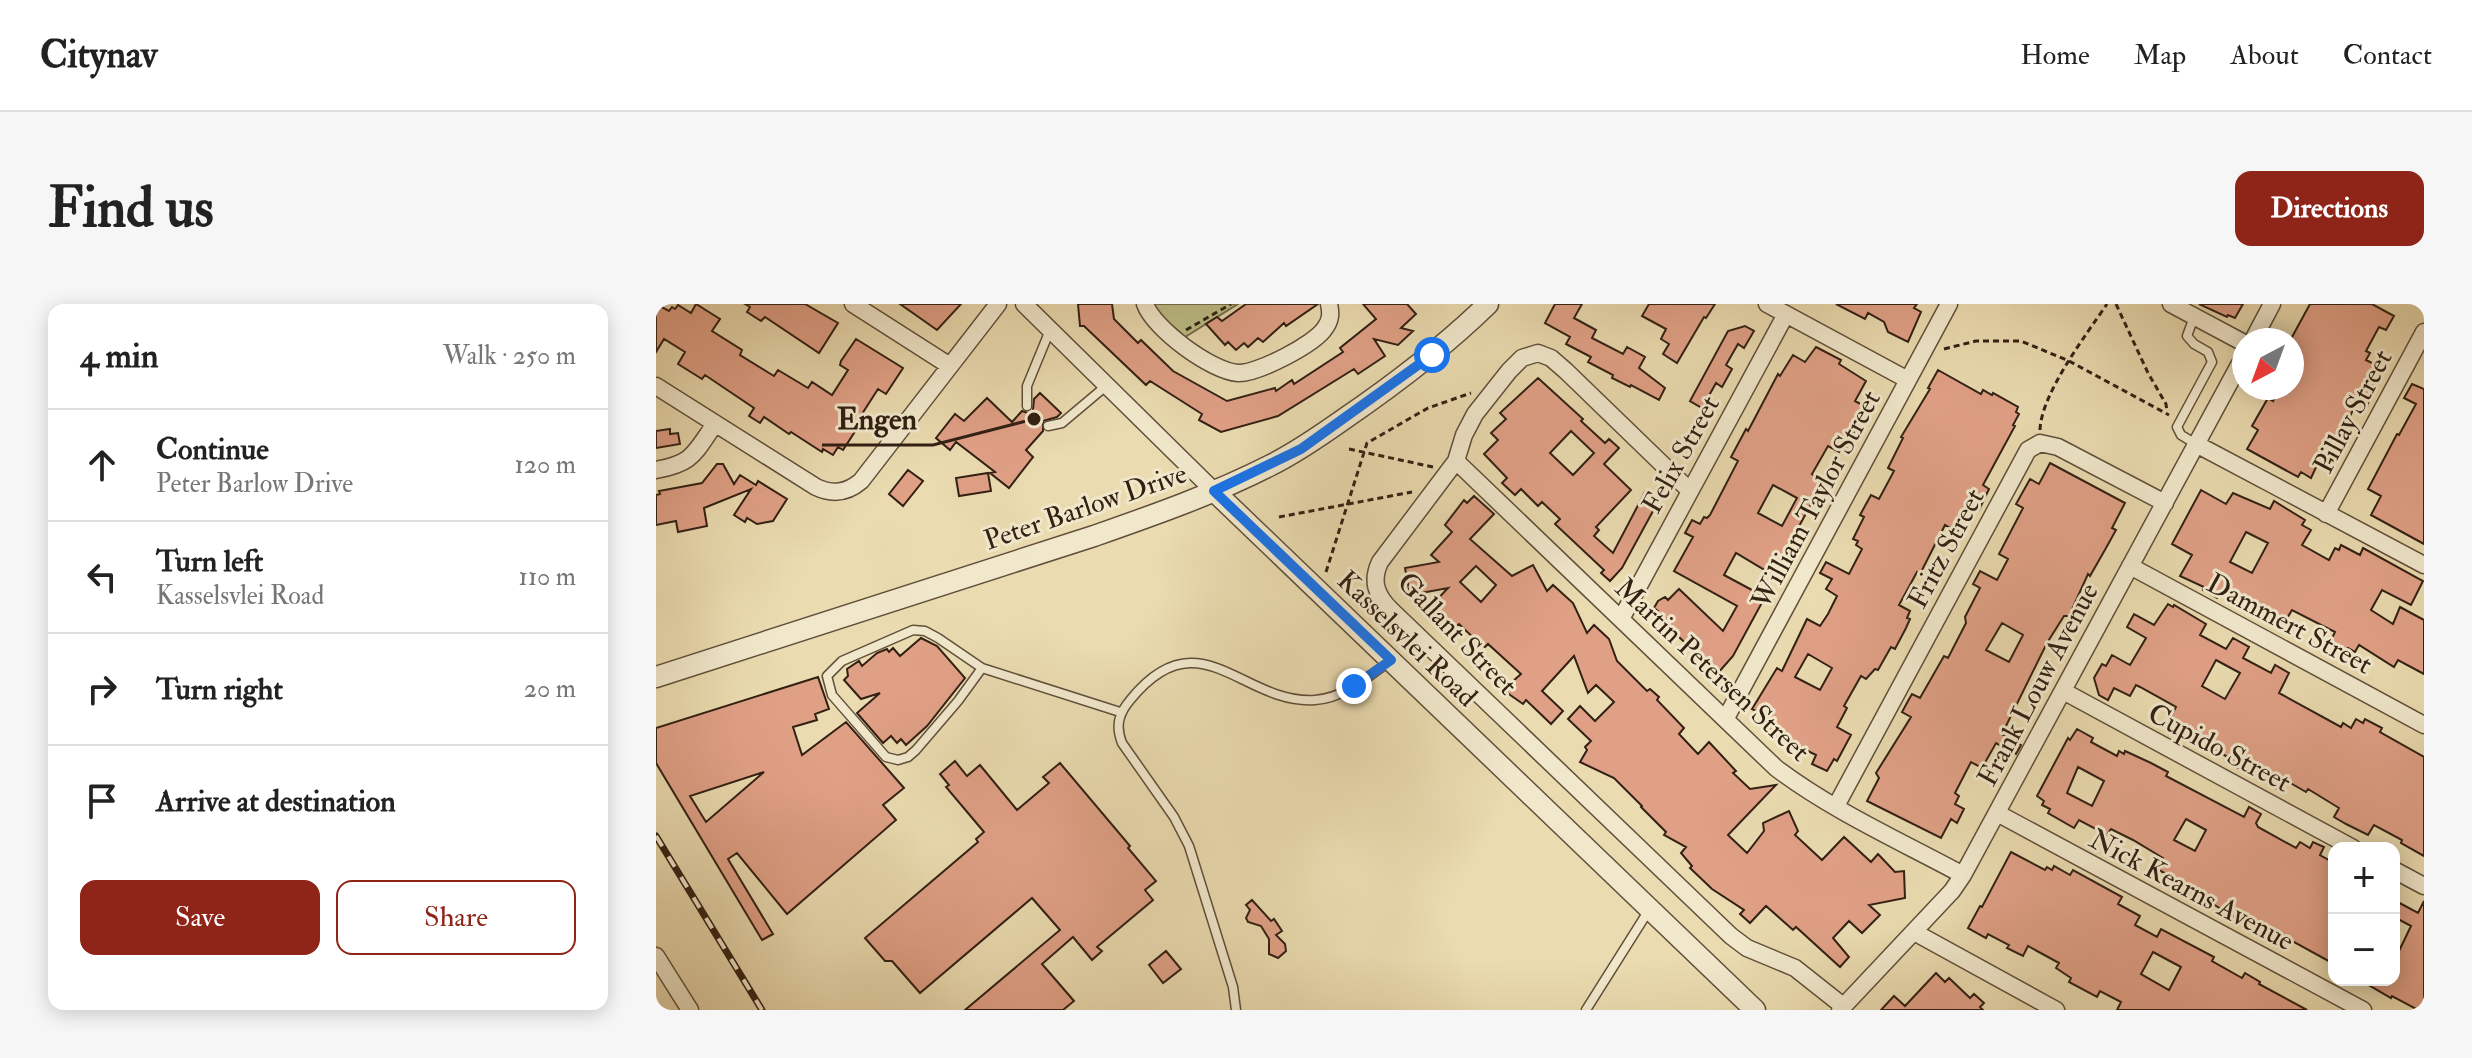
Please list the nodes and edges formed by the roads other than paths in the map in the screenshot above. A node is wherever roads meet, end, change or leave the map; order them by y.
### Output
1 (853, 304) edge
2 (998, 304) edge
3 (1024, 304) edge
4 (1145, 304) edge
5 (1329, 304) edge
6 (1488, 304) edge
7 (1767, 304) edge
8 (1949, 304) edge
9 (2171, 304) edge
10 (2272, 304) edge
11 (1786, 314) junction
12 (2194, 316) junction
13 (2259, 328) edge
14 (1050, 330) junction
15 (2424, 332) edge
16 (2232, 337) edge
17 (950, 366) junction
18 (2232, 378) edge
19 (1908, 380) junction
20 (656, 386) edge
21 (1106, 386) junction
22 (1027, 406) dead end
23 (715, 424) junction
24 (1048, 426) dead end
25 (2196, 444) junction
26 (1456, 461) junction
27 (656, 470) edge
28 (1689, 490) junction
29 (1214, 491) junction
30 (2165, 503) junction
31 (2326, 514) junction
32 (2424, 565) edge
33 (2130, 566) junction
34 (1621, 619) junction
35 (1391, 660) junction
36 (982, 668) junction
37 (656, 677) edge
38 (2063, 691) junction
39 (1120, 712) junction
40 (1726, 718) junction
41 (2424, 725) edge
42 (1836, 806) junction
43 (1997, 813) junction
44 (2342, 842) edge
45 (2400, 873) edge
46 (1963, 875) junction
47 (2424, 886) edge
48 (1649, 909) junction
49 (1914, 932) junction
50 (656, 956) edge
51 (1842, 1008) edge
52 (690, 1010) edge
53 (1236, 1010) edge
54 (1586, 1010) edge
55 (1755, 1010) edge
56 (2056, 1010) edge
57 (2363, 1010) edge

1 - 17 street
2 - 17 street
3 - 14 street, Kasselsvlei Road
4 - 5 street
6 - 29 street, Peter Barlow Drive
7 - 11 street
8 - 19 street, William Taylor Street
9 - 12 street
10 - 13 street
11 - 19 street
11 - 28 street, Felix Street
12 - 16 street
12 - 25 lane
14 - 21 street, Kasselsvlei Road
14 - 22 lane
15 - 31 street, Pillay Street
17 - 23 street
18 - 25 street, Frank Louw Avenue
19 - 40 street, William Taylor Street
20 - 23 street
21 - 24 lane
21 - 29 street, Kasselsvlei Road
23 - 27 street
25 - 30 street, Frank Louw Avenue
25 - 31 street
26 - 28 street, Gallant Street
26 - 34 street, Martin Petersen Street
26 - 51 street, Gallant Street
28 - 34 street, Felix Street
29 - 35 street, Kasselsvlei Road
29 - 37 street, Peter Barlow Drive
30 - 33 street, Frank Louw Avenue
30 - 42 street, Fritz Street
31 - 32 street
33 - 38 street, Frank Louw Avenue
33 - 41 street, Dammert Street
34 - 40 street, Martin Petersen Street
35 - 39 lane
35 - 48 street, Kasselsvlei Road
36 - 36 lane
36 - 39 lane
38 - 43 street, Frank Louw Avenue
38 - 44 street, Cupido Street
39 - 53 lane
40 - 42 street, Martin Petersen Street
42 - 46 street, Martin Petersen Street
43 - 46 street, Frank Louw Avenue
43 - 57 street, Nick Kearns Avenue
45 - 47 street
46 - 49 street, Frank Louw Avenue
48 - 54 lane
48 - 55 street, Kasselsvlei Road
49 - 51 street, Frank Louw Avenue
49 - 56 street
50 - 52 street

